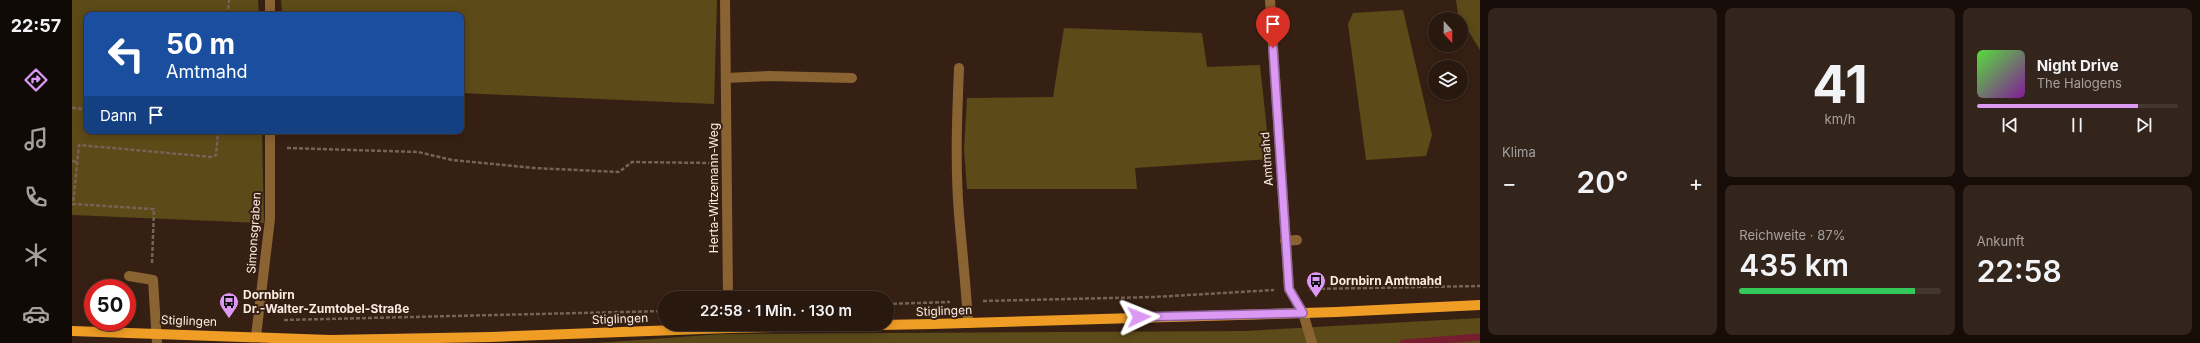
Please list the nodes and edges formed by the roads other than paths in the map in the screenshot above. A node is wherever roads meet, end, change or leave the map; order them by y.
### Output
1 (270, 0) edge
2 (725, 0) edge
3 (1270, 0) edge
4 (270, 12) edge
5 (959, 68) dead end
6 (726, 78) junction
7 (852, 78) dead end
8 (270, 134) edge
9 (1297, 240) dead end
10 (1285, 241) junction
11 (129, 276) dead end
12 (728, 291) edge
13 (1480, 305) edge
14 (1303, 313) junction
15 (968, 323) junction
16 (894, 324) edge
17 (658, 329) edge
18 (72, 331) edge
19 (256, 336) junction
20 (157, 338) edge
21 (1312, 343) edge

1 - 4 street
2 - 6 street, Herta-Witzemann-Weg
3 - 10 street, Amtmahd
5 - 15 street
6 - 7 street
6 - 12 street, Herta-Witzemann-Weg
8 - 19 street, Simonsgraben
9 - 10 street
10 - 14 street, Amtmahd
11 - 20 street
13 - 14 main road, Stiglingen
14 - 15 main road, Stiglingen
14 - 21 street, Amtmahd
15 - 16 main road, Stiglingen
17 - 19 main road, Stiglingen
18 - 20 main road, Stiglingen
19 - 20 main road, Stiglingen

